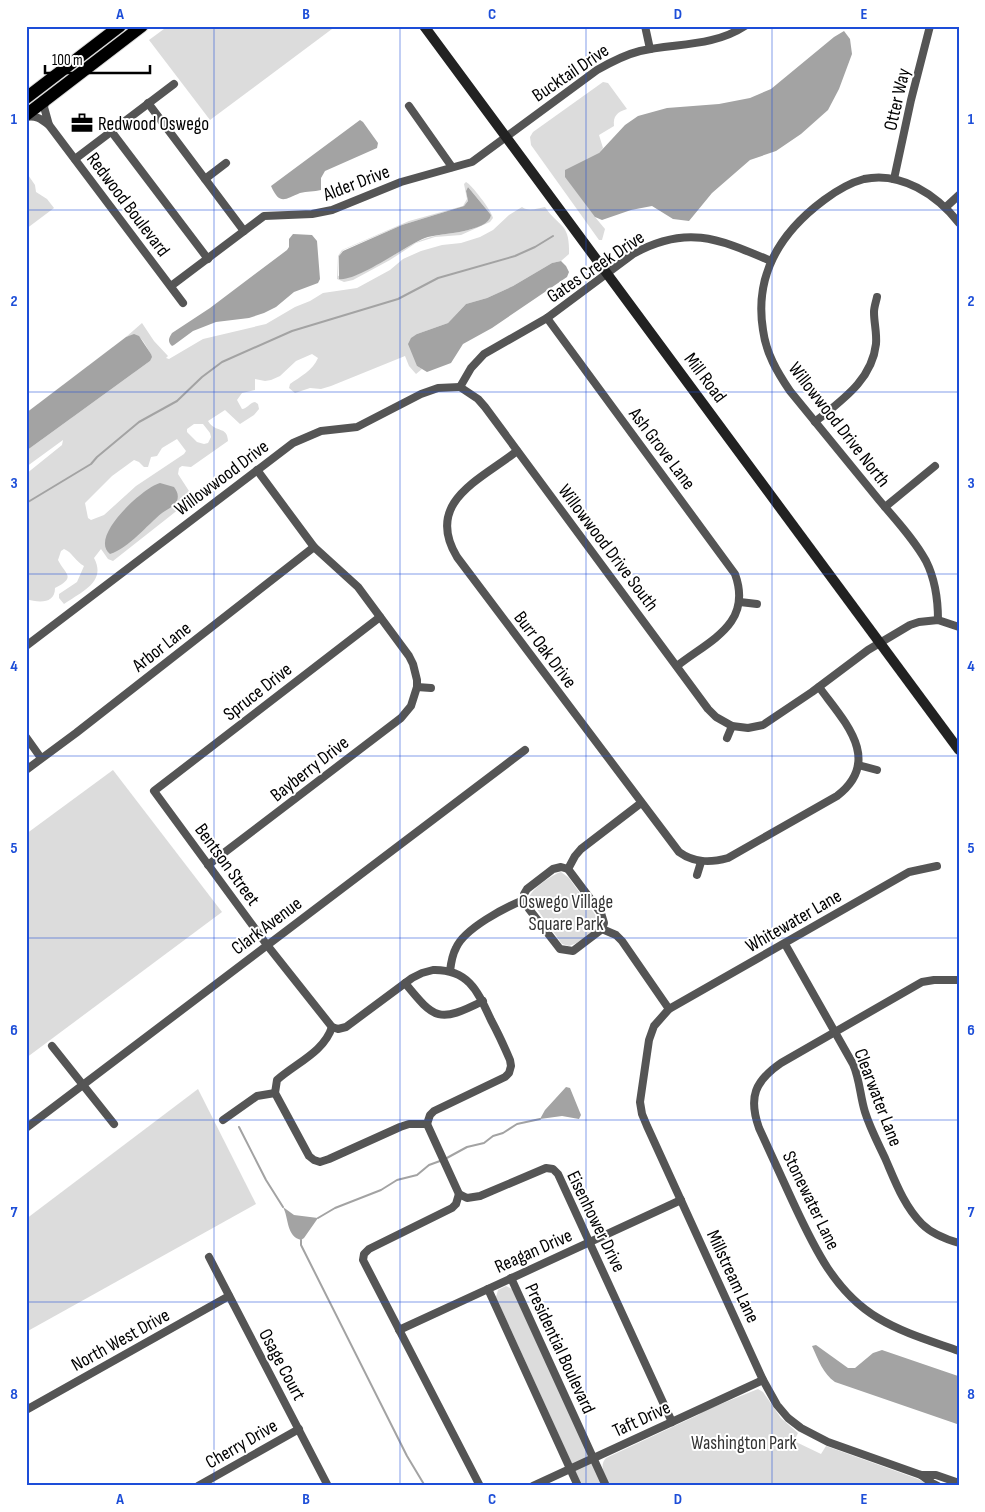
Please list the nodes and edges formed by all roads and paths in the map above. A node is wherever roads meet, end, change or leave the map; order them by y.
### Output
1 (120, 26) edge
2 (142, 26) edge
3 (424, 26) edge
4 (645, 26) edge
5 (745, 26) edge
6 (930, 26) edge
7 (650, 49) junction
8 (174, 84) dead end
9 (26, 98) edge
10 (46, 99) junction
11 (148, 103) junction
12 (409, 106) dead end
13 (26, 116) edge
14 (49, 125) junction
15 (111, 131) junction
16 (506, 137) junction
17 (74, 158) junction
18 (226, 163) dead end
19 (452, 167) junction
20 (205, 179) junction
21 (894, 179) junction
22 (959, 195) edge
23 (946, 207) junction
24 (959, 223) edge
25 (244, 231) junction
26 (208, 258) junction
27 (771, 261) junction
28 (608, 273) junction
29 (170, 286) junction
30 (876, 297) dead end
31 (183, 303) dead end
32 (547, 318) junction
33 (460, 387) junction
34 (815, 422) junction
35 (517, 452) junction
36 (935, 466) dead end
37 (257, 470) junction
38 (885, 507) junction
39 (314, 547) junction
40 (740, 602) junction
41 (757, 604) dead end
42 (380, 617) junction
43 (938, 620) junction
44 (959, 627) edge
45 (881, 643) junction
46 (26, 646) edge
47 (677, 666) junction
48 (819, 686) junction
49 (417, 687) junction
50 (430, 688) dead end
51 (732, 726) junction
52 (26, 737) edge
53 (727, 738) dead end
54 (525, 750) dead end
55 (959, 750) edge
56 (41, 758) junction
57 (858, 765) junction
58 (26, 770) edge
59 (877, 770) dead end
60 (154, 791) joint
61 (641, 803) junction
62 (701, 862) junction
63 (208, 865) junction
64 (937, 866) dead end
65 (568, 869) junction
66 (697, 875) dead end
67 (524, 900) junction
68 (602, 929) junction
69 (267, 944) junction
70 (785, 944) junction
71 (450, 970) junction
72 (959, 980) edge
73 (405, 983) junction
74 (483, 1001) junction
75 (669, 1009) junction
76 (332, 1027) junction
77 (834, 1031) junction
78 (52, 1046) dead end
79 (83, 1085) junction
80 (275, 1092) junction
81 (223, 1120) dead end
82 (114, 1124) dead end
83 (427, 1124) junction
84 (26, 1128) edge
85 (459, 1194) junction
86 (681, 1200) junction
87 (590, 1242) junction
88 (959, 1244) edge
89 (209, 1257) dead end
90 (511, 1278) junction
91 (488, 1289) junction
92 (229, 1296) junction
93 (398, 1330) junction
94 (959, 1351) edge
95 (763, 1380) junction
96 (26, 1410) edge
97 (672, 1422) junction
98 (299, 1429) junction
99 (594, 1458) junction
100 (570, 1469) junction
101 (921, 1474) junction
102 (959, 1483) edge
103 (198, 1486) edge
104 (328, 1486) edge
105 (480, 1486) edge
106 (533, 1486) edge
107 (578, 1486) edge
108 (606, 1486) edge
109 (938, 1486) edge

1 - 9 main road
2 - 10 main road
3 - 16 street, Mill Road
4 - 7 street
5 - 7 street, Bucktail Drive
6 - 21 street, Otter Way
7 - 16 street, Bucktail Drive
8 - 11 street
10 - 13 main road
10 - 14 street, Redwood Boulevard
11 - 15 street
11 - 20 street
12 - 19 street
13 - 14 street
14 - 17 street, Redwood Boulevard
15 - 17 street
15 - 26 street
16 - 19 street, Alder Drive
16 - 28 street, Mill Road
17 - 29 street, Redwood Boulevard
18 - 20 street
19 - 25 street, Alder Drive
20 - 25 street
21 - 23 street, Willowwood Drive North
21 - 27 street, Willowwood Drive North
22 - 23 street
23 - 24 street, Willowwood Drive North
25 - 26 street, Alder Drive
26 - 29 street, Alder Drive
27 - 28 street, Gates Creek Drive
27 - 34 street, Willowwood Drive North
28 - 32 street, Gates Creek Drive
28 - 45 street, Mill Road
29 - 31 street, Redwood Boulevard
30 - 34 street
32 - 33 street, Gates Creek Drive
32 - 40 street, Ash Grove Lane
33 - 35 street, Willowwood Drive South
33 - 37 street, Willowwood Drive
34 - 38 street, Willowwood Drive North
35 - 47 street, Willowwood Drive South
35 - 61 street, Burr Oak Drive
36 - 38 street
37 - 39 street
37 - 46 street, Willowwood Drive
38 - 43 street, Willowwood Drive North
39 - 42 street
39 - 56 street, Arbor Lane
40 - 41 street
40 - 47 street
42 - 49 street
42 - 60 street, Spruce Drive
43 - 44 street
43 - 45 street
45 - 48 street
45 - 55 street, Mill Road
47 - 51 street, Willowwood Drive South
48 - 51 street
48 - 57 street
49 - 50 street
49 - 63 street, Bayberry Drive
51 - 53 street
52 - 56 street
54 - 69 street, Clark Avenue
56 - 58 street, Arbor Lane
57 - 59 street
57 - 62 street
60 - 63 street, Bentson Street
61 - 62 street, Burr Oak Drive
61 - 65 street
62 - 66 street
63 - 69 street, Bentson Street
64 - 70 street, Whitewater Lane
65 - 67 street
65 - 68 street
67 - 68 street
67 - 71 street
68 - 75 street
69 - 76 street, Bentson Street
69 - 79 street, Clark Avenue
70 - 75 street, Whitewater Lane
70 - 77 street, Clearwater Lane
71 - 73 street
71 - 74 street
72 - 77 street, Stonewater Lane
73 - 74 street
73 - 76 street
74 - 83 street
75 - 86 street, Millstream Lane
76 - 80 street
77 - 88 street, Clearwater Lane
77 - 94 street, Stonewater Lane
78 - 79 street
79 - 82 street
79 - 84 street, Clark Avenue
80 - 81 street
80 - 83 street
83 - 85 street
85 - 87 street, Eisenhower Drive
85 - 93 street
86 - 87 street, Reagan Drive
86 - 95 street, Millstream Lane
87 - 90 street, Reagan Drive
87 - 97 street, Eisenhower Drive
89 - 92 street, Osage Court
90 - 91 street, Reagan Drive
90 - 99 street, Presidential Boulevard
91 - 93 street, Reagan Drive
91 - 100 street
92 - 96 street, North West Drive
92 - 98 street, Osage Court
93 - 105 street
95 - 97 street, Taft Drive
95 - 101 street, Millstream Lane
97 - 99 street, Taft Drive
98 - 103 street, Cherry Drive
98 - 104 street, Osage Court
99 - 100 street, Taft Drive
99 - 108 street, Presidential Boulevard
100 - 106 street, Taft Drive
100 - 107 street
101 - 102 street, Millstream Lane
101 - 109 street, Millstream Lane

